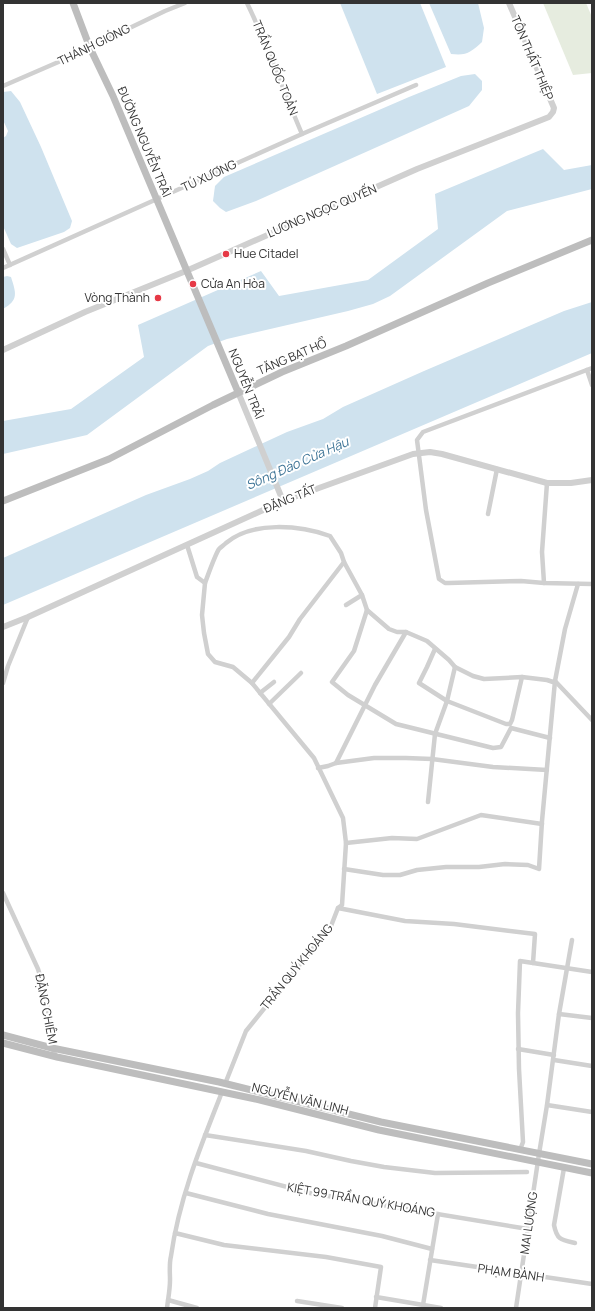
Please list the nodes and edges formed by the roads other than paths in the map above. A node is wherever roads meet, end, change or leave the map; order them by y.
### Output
1 (73, 3) edge
2 (185, 3) edge
3 (247, 3) edge
4 (509, 3) edge
5 (90, 48) junction
6 (416, 85) dead end
7 (3, 86) edge
8 (553, 112) joint
9 (302, 134) junction
10 (157, 200) junction
11 (592, 240) edge
12 (3, 249) edge
13 (10, 265) junction
14 (3, 268) edge
15 (186, 271) junction
16 (199, 298) joint
17 (3, 350) edge
18 (590, 369) edge
19 (592, 385) edge
20 (238, 392) junction
21 (419, 452) junction
22 (497, 469) junction
23 (592, 480) edge
24 (547, 483) junction
25 (3, 501) edge
26 (283, 501) junction
27 (488, 514) dead end
28 (186, 545) junction
29 (344, 562) junction
30 (205, 583) junction
31 (544, 583) junction
32 (578, 584) junction
33 (592, 584) edge
34 (362, 595) junction
35 (346, 605) dead end
36 (367, 610) junction
37 (28, 617) junction
38 (3, 627) edge
39 (406, 632) junction
40 (435, 648) junction
41 (455, 667) junction
42 (301, 673) dead end
43 (522, 677) junction
44 (555, 681) junction
45 (274, 682) dead end
46 (3, 683) edge
47 (252, 683) junction
48 (260, 693) junction
49 (447, 701) junction
50 (269, 704) junction
51 (365, 705) junction
52 (592, 720) edge
53 (506, 724) junction
54 (511, 728) junction
55 (435, 734) junction
56 (550, 738) junction
57 (432, 759) junction
58 (336, 764) junction
59 (318, 768) junction
60 (547, 770) junction
61 (428, 802) dead end
62 (542, 824) junction
63 (346, 843) junction
64 (344, 869) junction
65 (3, 893) edge
66 (338, 908) junction
67 (572, 940) dead end
68 (533, 963) junction
69 (567, 968) junction
70 (592, 972) edge
71 (559, 1014) junction
72 (592, 1018) edge
73 (3, 1035) edge
74 (3, 1043) edge
75 (52, 1048) junction
76 (518, 1049) junction
77 (554, 1057) junction
78 (57, 1058) junction
79 (592, 1066) edge
80 (226, 1084) junction
81 (222, 1092) junction
82 (548, 1106) junction
83 (592, 1112) edge
84 (381, 1122) junction
85 (379, 1130) junction
86 (205, 1135) junction
87 (520, 1150) junction
88 (539, 1154) junction
89 (538, 1162) junction
90 (196, 1163) junction
91 (592, 1164) edge
92 (564, 1168) junction
93 (527, 1172) dead end
94 (592, 1173) edge
95 (186, 1193) junction
96 (438, 1214) junction
97 (528, 1229) junction
98 (175, 1233) junction
99 (575, 1243) dead end
100 (432, 1249) junction
101 (430, 1260) junction
102 (521, 1274) junction
103 (592, 1284) edge
104 (376, 1297) junction
105 (168, 1300) junction
106 (297, 1301) dead end
107 (423, 1305) junction
108 (168, 1308) edge
109 (197, 1308) edge
110 (342, 1308) edge
111 (374, 1308) edge
112 (441, 1308) edge
113 (516, 1308) edge

1 - 5 main road, ĐƯỜNG NGUYỄN TRÃI
2 - 5 street, THÁNH GIÓNG
3 - 9 street, TRẦN QUỐC TOẢN
4 - 8 street, TÔN THẤT THIỆP
5 - 7 street, THÁNH GIÓNG
5 - 10 main road, ĐƯỜNG NGUYỄN TRÃI
6 - 9 street, TÚ XƯƠNG
8 - 15 street, LƯƠNG NGỌC QUYẾN
9 - 10 street, TÚ XƯƠNG
10 - 13 street, TÚ XƯƠNG
10 - 15 main road, ĐƯỜNG NGUYỄN TRÃI
11 - 20 main road, TĂNG BẠT HỔ
12 - 13 street
13 - 14 street, TÚ XƯƠNG
15 - 16 main road, ĐƯỜNG NGUYỄN TRÃI
15 - 17 street, LƯƠNG NGỌC QUYẾN
16 - 20 main road, NGUYỄN TRÃI
18 - 19 street
18 - 21 street
20 - 25 main road, TĂNG BẠT HỔ
20 - 26 street, NGUYỄN TRÃI
21 - 22 street, ĐẶNG TẤT
21 - 26 street, ĐẶNG TẤT
21 - 31 street
22 - 24 street, ĐẶNG TẤT
22 - 27 street
23 - 24 street, ĐẶNG TẤT
24 - 31 street
26 - 28 street, ĐẶNG TẤT
28 - 30 street
28 - 37 street, ĐẶNG TẤT
29 - 30 street, TRẦN QUÝ KHOÁNG
29 - 34 street, TRẦN QUÝ KHOÁNG
29 - 47 street
30 - 47 street, TRẦN QUÝ KHOÁNG
31 - 32 street
32 - 33 street
32 - 44 street
34 - 35 street
34 - 36 street, TRẦN QUÝ KHOÁNG
36 - 39 street
36 - 51 street
37 - 38 street, ĐẶNG TẤT
37 - 46 street
39 - 40 street
39 - 51 street
40 - 41 street
40 - 49 street
41 - 43 street
41 - 49 street
42 - 50 street
43 - 44 street
43 - 53 street
44 - 52 street
44 - 56 street
45 - 48 street
47 - 48 street, TRẦN QUÝ KHOÁNG
48 - 50 street, TRẦN QUÝ KHOÁNG
49 - 53 street
49 - 55 street
50 - 59 street, TRẦN QUÝ KHOÁNG
51 - 55 street
51 - 58 street
53 - 54 street
54 - 55 street
54 - 56 street
55 - 57 street
56 - 60 street
57 - 58 street
57 - 60 street
57 - 61 street
58 - 59 street
59 - 63 street, TRẦN QUÝ KHOÁNG
60 - 62 street
62 - 63 street
62 - 64 street
63 - 64 street, TRẦN QUÝ KHOÁNG
64 - 66 street, TRẦN QUÝ KHOÁNG
65 - 75 street, ĐẶNG CHIÊM
66 - 68 street
66 - 80 street, TRẦN QUÝ KHOÁNG
67 - 69 street, MAI LƯỢNG
68 - 69 street
68 - 76 street
69 - 70 street
69 - 71 street, MAI LƯỢNG
71 - 72 street
71 - 77 street, MAI LƯỢNG
73 - 75 main road, NGUYỄN VĂN LINH
74 - 78 main road, NGUYỄN VĂN LINH
75 - 78 street, ĐẶNG CHIÊM
75 - 80 main road, NGUYỄN VĂN LINH
76 - 77 street
76 - 87 street
77 - 79 street
77 - 82 street, MAI LƯỢNG
78 - 81 main road, NGUYỄN VĂN LINH
80 - 81 main road
80 - 84 main road, NGUYỄN VĂN LINH
81 - 85 main road, NGUYỄN VĂN LINH
81 - 86 street
82 - 83 street
82 - 88 street, MAI LƯỢNG
84 - 85 main road
84 - 87 main road, NGUYỄN VĂN LINH
85 - 89 main road, NGUYỄN VĂN LINH
86 - 90 street
86 - 93 street
87 - 88 main road, NGUYỄN VĂN LINH
88 - 89 street, MAI LƯỢNG
88 - 91 main road, NGUYỄN VĂN LINH
89 - 92 main road, NGUYỄN VĂN LINH
89 - 97 street, MAI LƯỢNG
90 - 95 street
90 - 96 street, KIỆT 99 TRẦN QUÝ KHOÁNG
92 - 94 main road, NGUYỄN VĂN LINH
92 - 99 street
95 - 98 street
95 - 100 street
96 - 97 street, KIỆT 99 TRẦN QUÝ KHOÁNG
96 - 100 street
97 - 102 street, MAI LƯỢNG
98 - 104 street
98 - 105 street
100 - 101 street
101 - 102 street, PHẠM BÀNH
101 - 107 street
102 - 103 street, PHẠM BÀNH
102 - 113 street, MAI LƯỢNG
104 - 107 street
104 - 111 street
105 - 108 street
105 - 109 street
106 - 110 street
107 - 112 street

